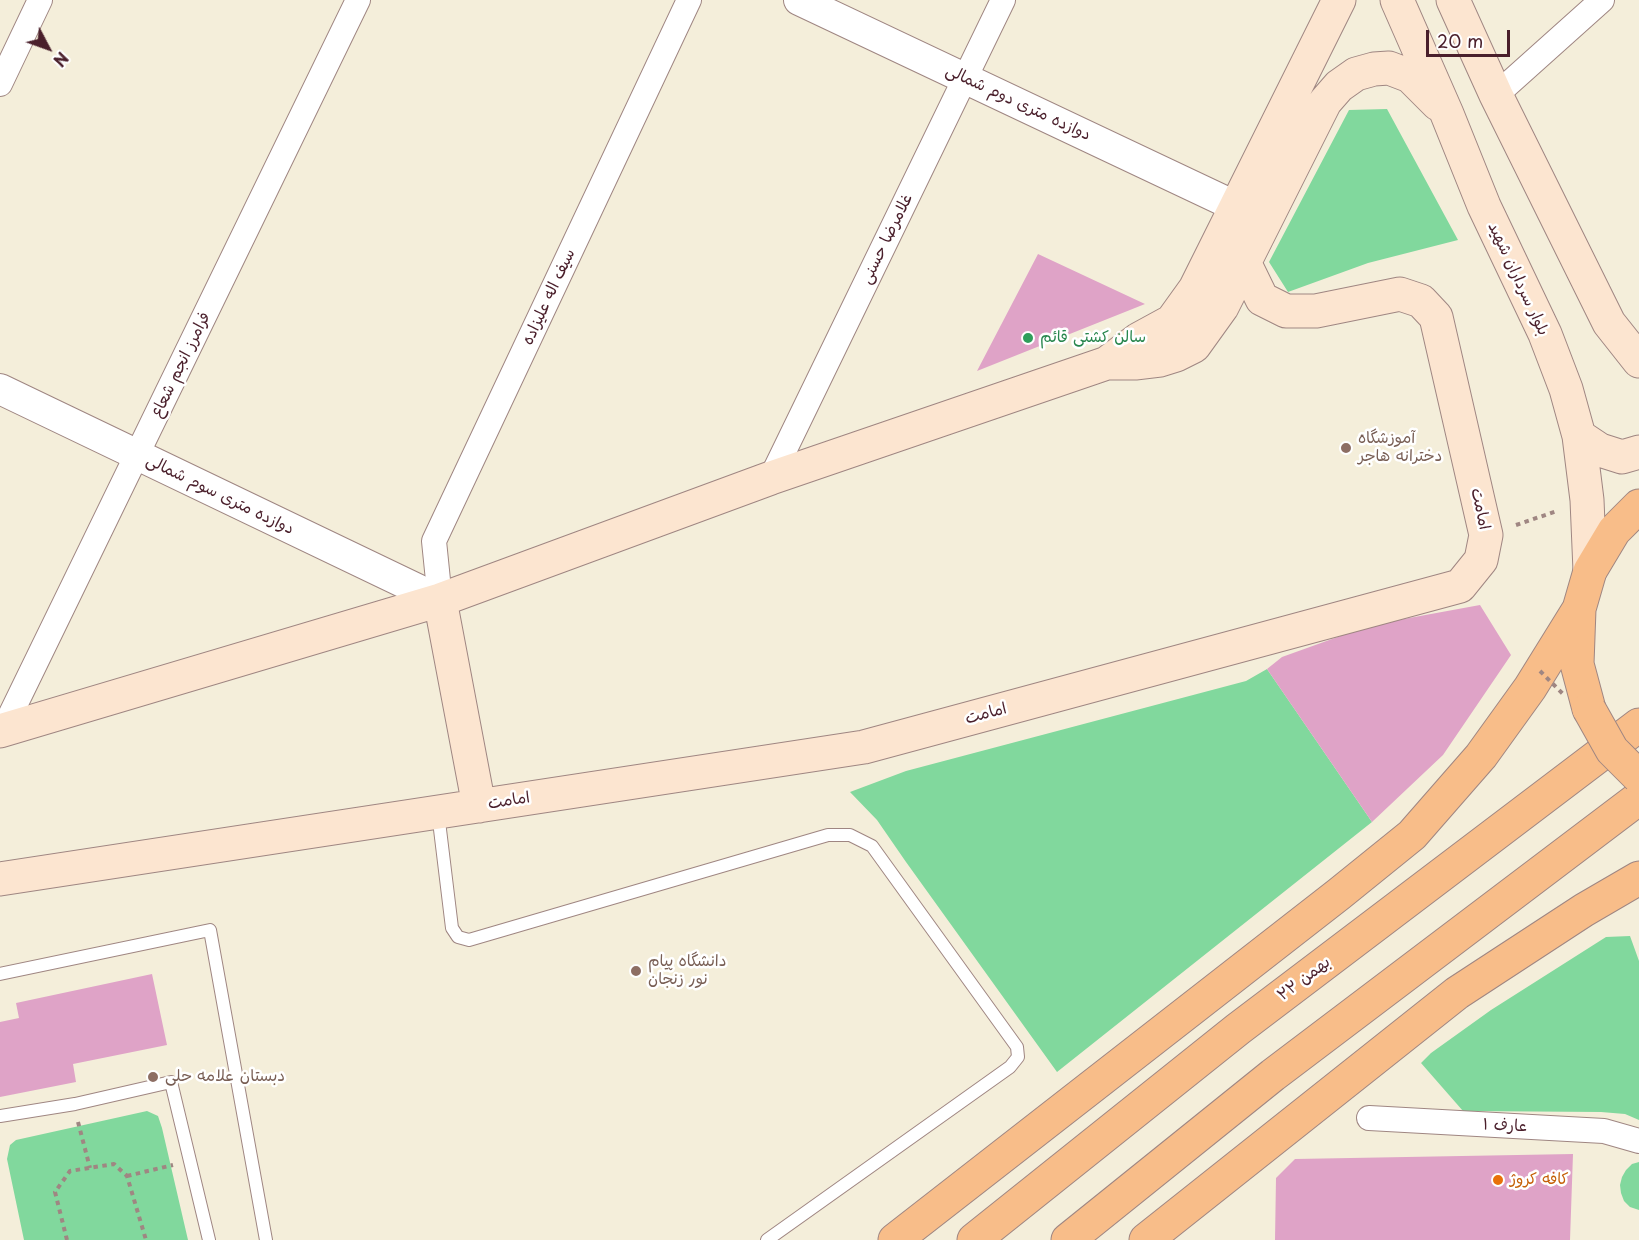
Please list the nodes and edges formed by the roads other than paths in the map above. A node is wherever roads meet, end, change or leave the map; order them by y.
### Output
1 (40, 0) edge
2 (358, 0) edge
3 (689, 0) edge
4 (799, 0) edge
5 (1003, 0) edge
6 (1339, 0) edge
7 (1397, 0) edge
8 (1453, 0) edge
9 (1602, 0) edge
10 (965, 78) junction
11 (0, 84) edge
12 (1496, 94) junction
13 (1447, 114) junction
14 (1251, 214) junction
15 (1244, 262) junction
16 (1639, 361) edge
17 (1107, 363) junction
18 (0, 389) edge
19 (1579, 436) junction
20 (1639, 452) edge
21 (136, 455) junction
22 (771, 478) junction
23 (1639, 506) edge
24 (1590, 571) junction
25 (440, 600) junction
26 (1579, 609) junction
27 (1639, 725) edge
28 (2, 730) edge
29 (1639, 777) edge
30 (1639, 798) edge
31 (479, 806) junction
32 (438, 811) junction
33 (1639, 878) edge
34 (0, 879) edge
35 (0, 974) edge
36 (0, 1116) edge
37 (1369, 1118) dead end
38 (1639, 1141) edge
39 (209, 1240) edge
40 (266, 1240) edge
41 (767, 1240) edge
42 (895, 1240) edge
43 (974, 1240) edge
44 (1068, 1240) edge
45 (1146, 1240) edge

1 - 11 street
2 - 21 street, فرامرز انجم شعاع
3 - 25 street, سیف اله علیزاده
4 - 10 street, دوازده متری دوم شمالی
5 - 10 street, غلامرضا حسنی
6 - 14 main road
7 - 13 main road, بلوار سرداران شهید
8 - 12 main road
9 - 12 street
10 - 14 street, دوازده متری دوم شمالی
10 - 22 street, غلامرضا حسنی
12 - 16 main road
13 - 14 main road
13 - 19 main road, بلوار سرداران شهید
14 - 15 main road
14 - 17 main road
15 - 17 main road
15 - 31 main road, امامت
17 - 22 main road
18 - 21 street, دوازده متری سوم شمالی
19 - 20 main road
19 - 24 main road, بلوار سرداران شهید
21 - 25 street, دوازده متری سوم شمالی
21 - 28 street, فرامرز انجم شعاع
22 - 25 main road
23 - 24 highway
24 - 26 highway
25 - 28 main road
25 - 31 main road
26 - 29 highway, bridge
26 - 42 highway
27 - 43 highway, ۲۲ بهمن
30 - 44 highway
31 - 32 main road, امامت
32 - 34 main road, امامت
32 - 41 lane
33 - 45 highway
35 - 40 lane
36 - 39 lane
37 - 38 street, عارف ۱

